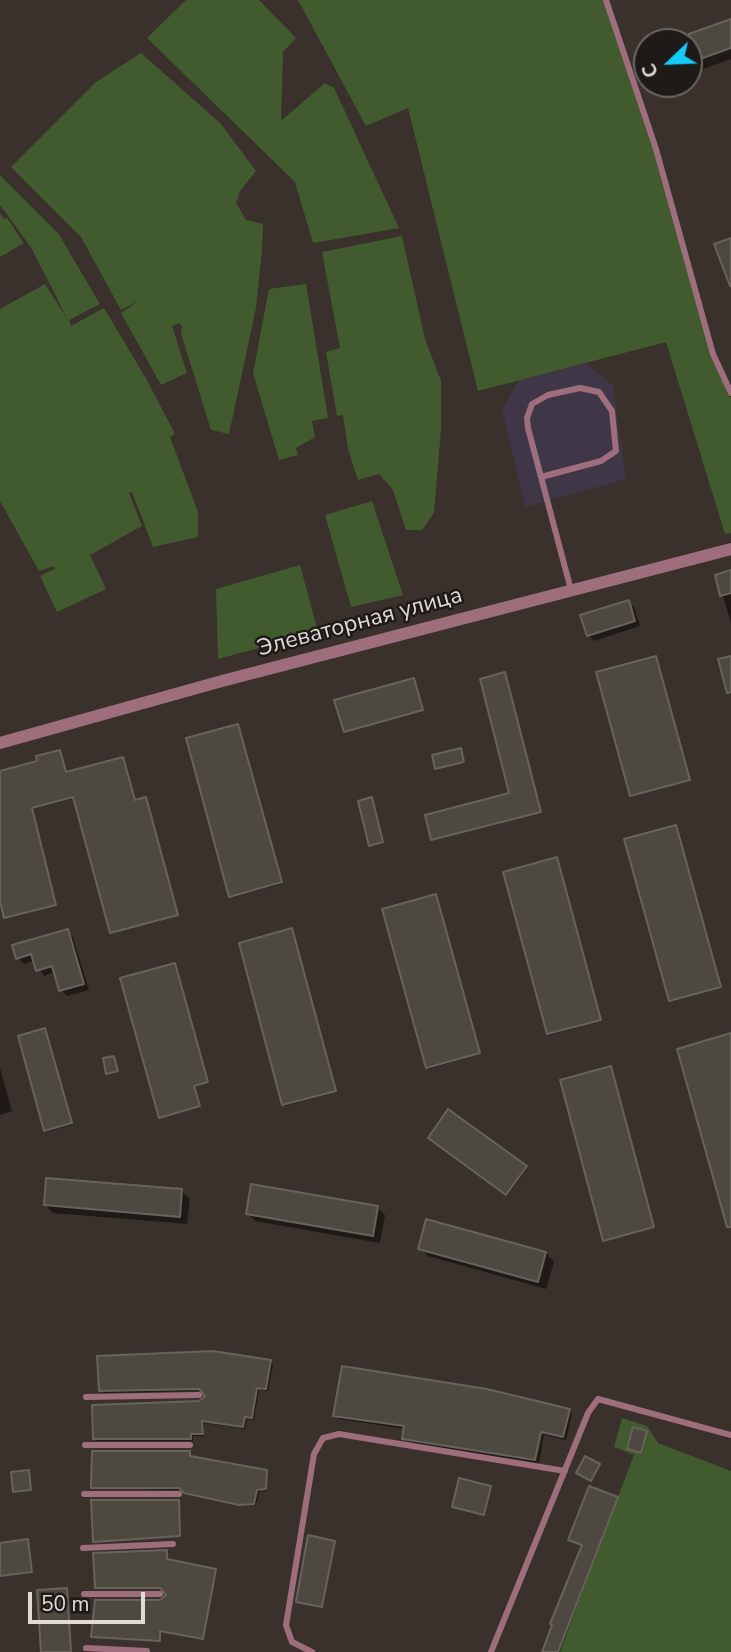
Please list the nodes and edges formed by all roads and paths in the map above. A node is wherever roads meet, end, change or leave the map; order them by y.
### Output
1 (606, 0) edge
2 (731, 393) edge
3 (541, 477) junction
4 (731, 549) edge
5 (571, 590) junction
6 (0, 743) edge
7 (199, 1395) dead end
8 (86, 1397) dead end
9 (731, 1435) edge
10 (85, 1445) dead end
11 (190, 1445) dead end
12 (565, 1471) junction
13 (84, 1494) dead end
14 (179, 1494) dead end
15 (173, 1544) dead end
16 (83, 1548) dead end
17 (84, 1594) dead end
18 (160, 1594) dead end
19 (86, 1648) dead end
20 (147, 1651) edge
21 (312, 1652) edge
22 (491, 1652) edge

1 - 2 lane
3 - 3 lane
3 - 5 lane
4 - 5 street, Элеваторная улица
5 - 6 street, Элеваторная улица
7 - 8 lane
9 - 12 lane
10 - 11 lane
12 - 21 lane
12 - 22 lane
13 - 14 lane
15 - 16 lane
17 - 18 lane
19 - 20 lane

